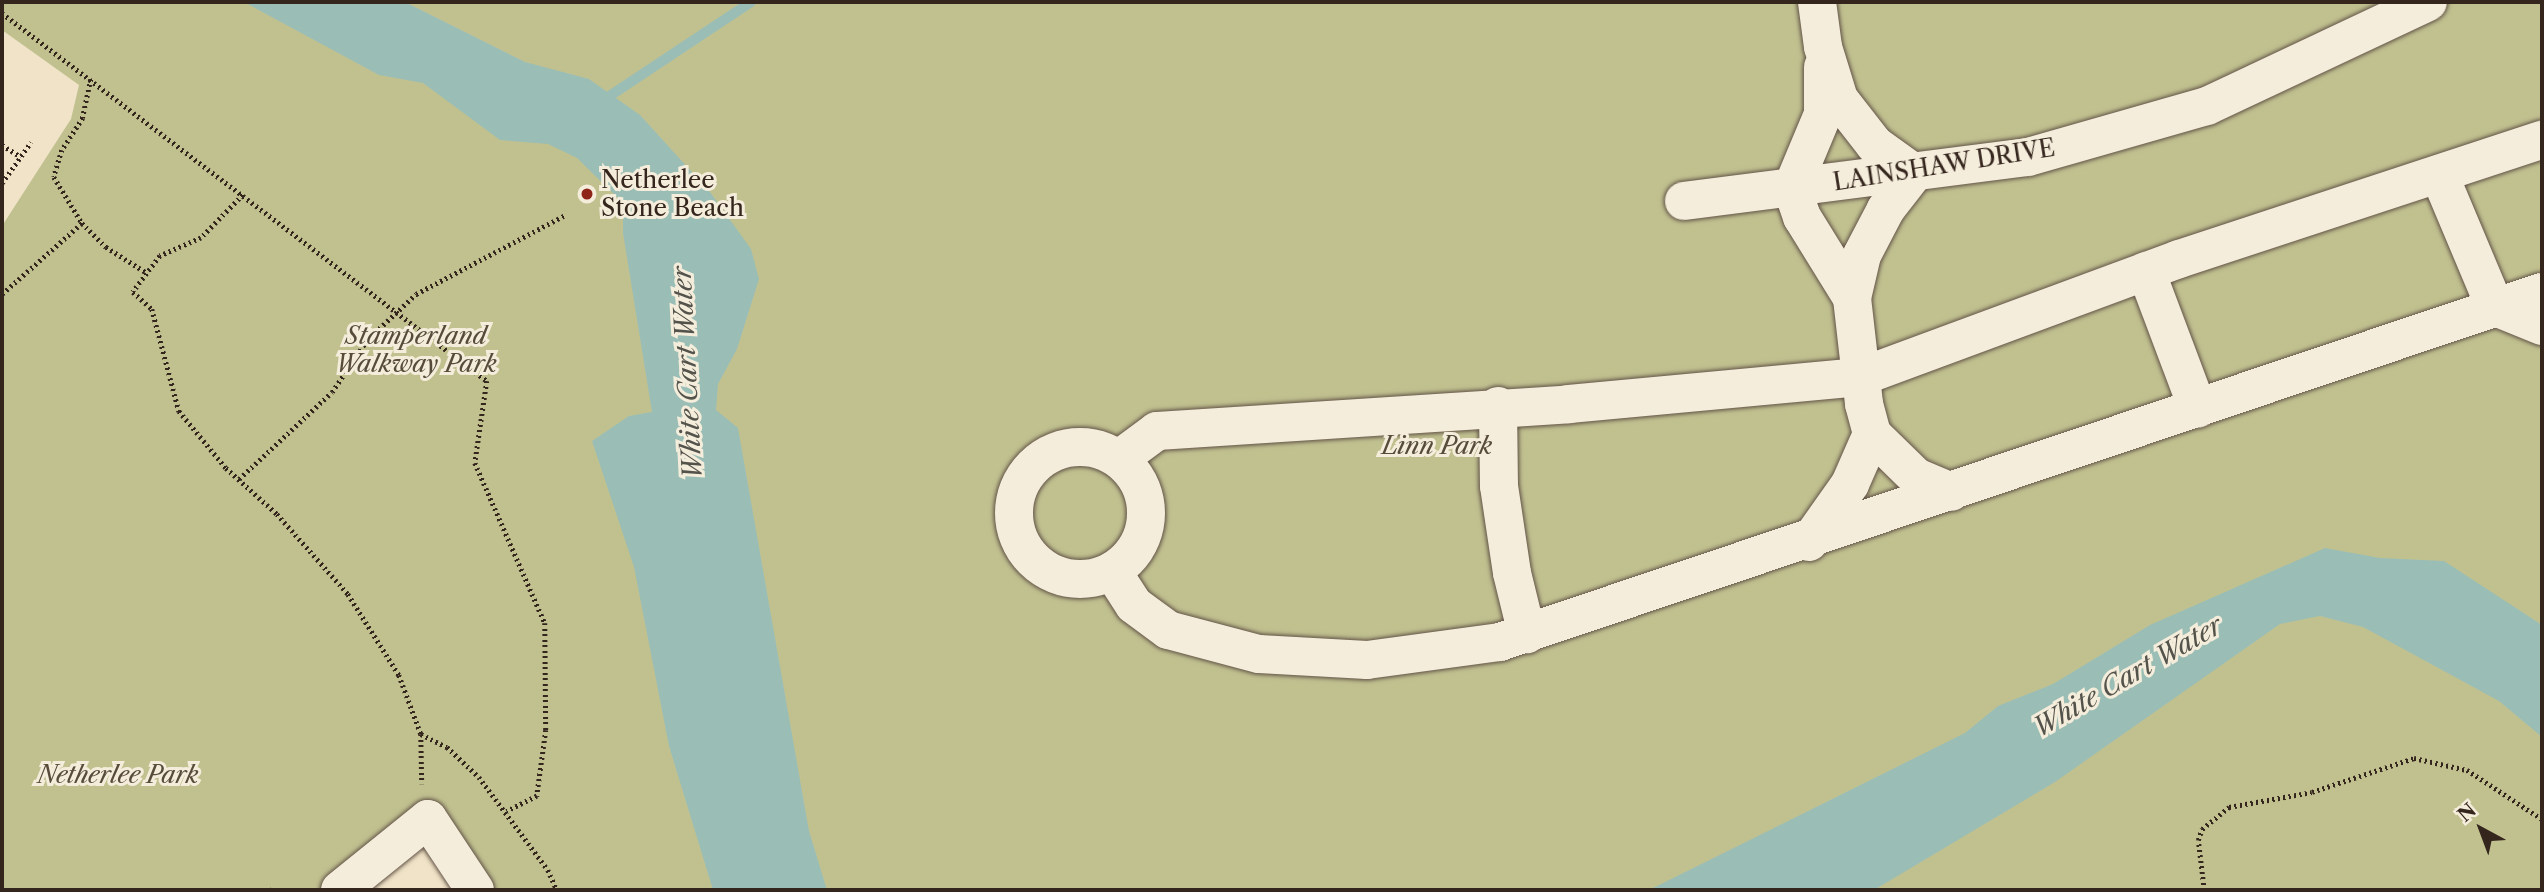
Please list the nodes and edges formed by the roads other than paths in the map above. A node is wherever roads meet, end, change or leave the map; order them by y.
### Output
1 (1817, 2) edge
2 (2428, 2) edge
3 (1823, 47) junction
4 (2542, 140) edge
5 (1914, 173) junction
6 (2439, 174) junction
7 (1792, 188) junction
8 (1684, 201) dead end
9 (2146, 271) junction
10 (2542, 292) edge
11 (1853, 298) junction
12 (2495, 307) junction
13 (2542, 326) edge
14 (1860, 377) junction
15 (1499, 406) junction
16 (2198, 409) junction
17 (1872, 434) junction
18 (1119, 458) junction
19 (1951, 492) junction
20 (1809, 541) junction
21 (1112, 571) junction
22 (1527, 634) junction
23 (340, 890) edge
24 (475, 890) edge

1 - 3 lane
2 - 5 lane, LAINSHAW DRIVE
3 - 5 lane
3 - 7 lane
4 - 6 lane
5 - 7 lane, LAINSHAW DRIVE
5 - 11 lane
6 - 9 lane
6 - 12 lane
7 - 8 lane, LAINSHAW DRIVE
7 - 11 lane
9 - 14 lane
9 - 16 lane
10 - 12 lane
11 - 14 lane
12 - 13 lane
12 - 16 lane
14 - 15 lane
14 - 17 lane
15 - 18 lane
15 - 22 lane
16 - 19 lane
17 - 19 lane
17 - 20 lane
18 - 21 lane
18 - 21 lane
19 - 20 lane
20 - 22 lane
21 - 22 lane
23 - 24 lane

